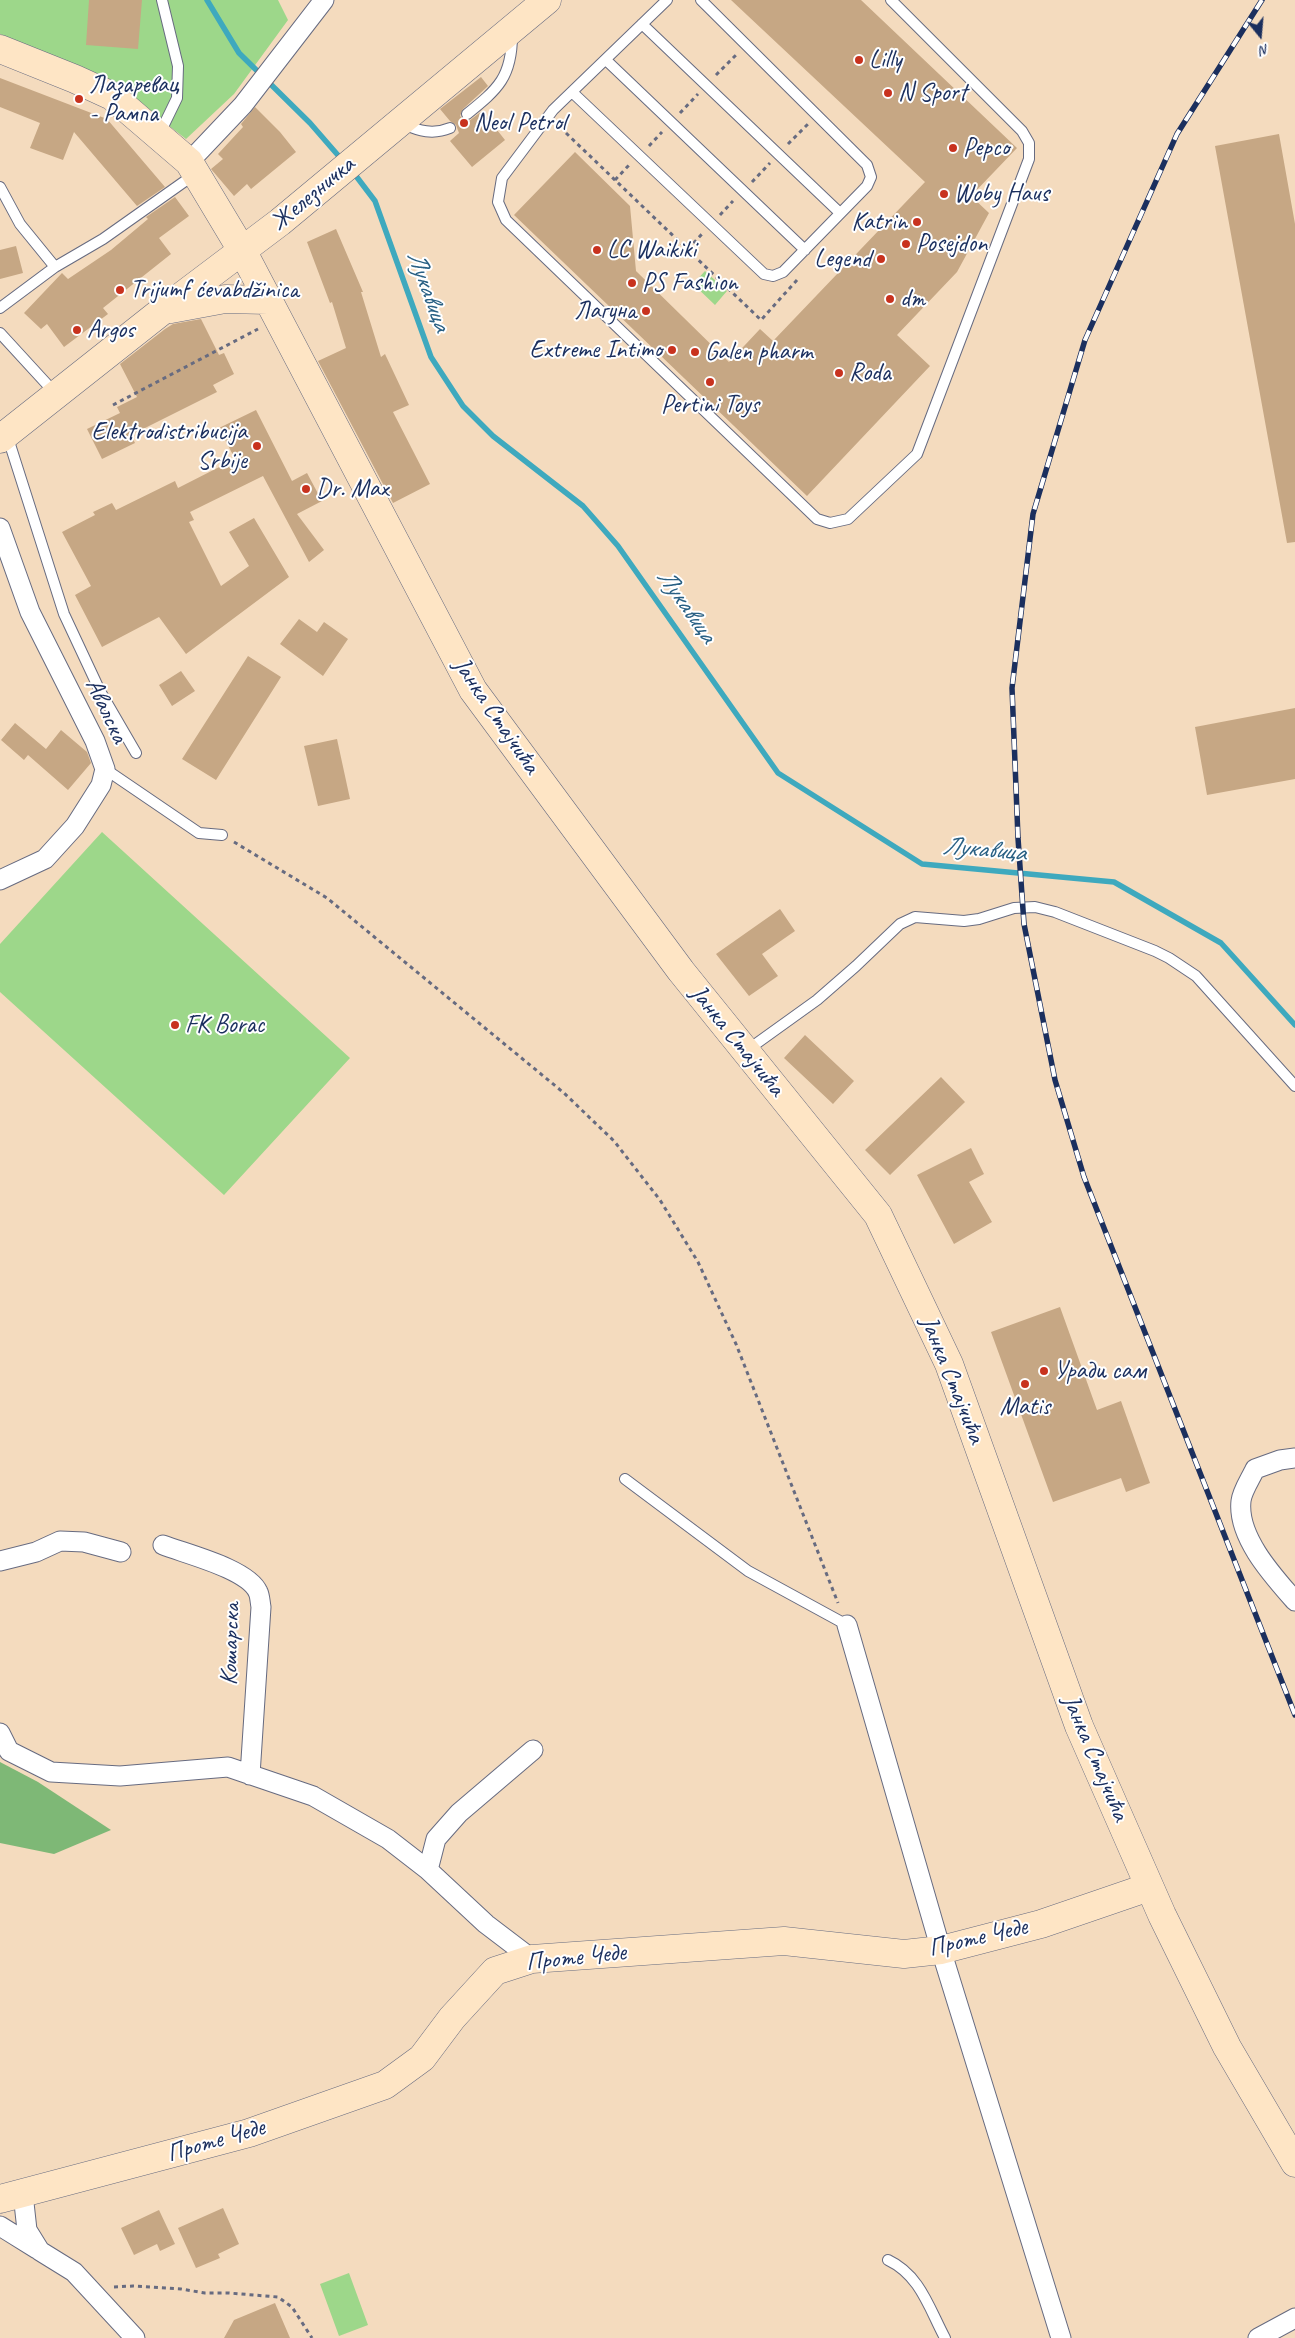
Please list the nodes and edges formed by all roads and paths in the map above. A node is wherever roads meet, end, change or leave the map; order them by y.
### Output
1 (162, 0) edge
2 (324, 0) edge
3 (547, 0) edge
4 (667, 0) edge
5 (701, 0) edge
6 (891, 0) edge
7 (642, 24) junction
8 (512, 29) junction
9 (746, 45) junction
10 (0, 49) edge
11 (606, 60) junction
12 (706, 86) junction
13 (572, 92) junction
14 (467, 114) dead end
15 (817, 115) junction
16 (671, 122) junction
17 (450, 128) dead end
18 (391, 129) junction
19 (159, 136) junction
20 (778, 154) junction
21 (639, 156) junction
22 (192, 168) junction
23 (615, 180) dead end
24 (0, 187) edge
25 (743, 191) junction
26 (840, 214) junction
27 (712, 224) junction
28 (688, 249) dead end
29 (805, 250) junction
30 (243, 252) junction
31 (55, 267) junction
32 (268, 300) junction
33 (0, 308) edge
34 (162, 311) junction
35 (261, 327) dead end
36 (0, 332) edge
37 (56, 394) junction
38 (113, 406) dead end
39 (3, 436) edge
40 (0, 528) edge
41 (136, 753) dead end
42 (105, 769) junction
43 (222, 836) joint
44 (0, 880) edge
45 (746, 1051) junction
46 (1295, 1086) edge
47 (1295, 1458) edge
48 (625, 1479) dead end
49 (163, 1545) dead end
50 (121, 1552) dead end
51 (0, 1560) edge
52 (1295, 1601) edge
53 (846, 1625) junction
54 (0, 1733) edge
55 (533, 1750) dead end
56 (250, 1774) junction
57 (428, 1870) junction
58 (1149, 1887) junction
59 (941, 1950) junction
60 (532, 1959) junction
61 (1295, 2163) edge
62 (11, 2196) edge
63 (0, 2226) edge
64 (40, 2250) junction
65 (888, 2260) dead end
66 (91, 2289) junction
67 (1295, 2318) edge
68 (135, 2338) edge
69 (312, 2338) edge
70 (945, 2338) edge
71 (1061, 2338) edge
72 (1258, 2338) edge

1 - 19 lane
2 - 22 street
3 - 8 street, Железничка
4 - 7 lane
5 - 9 lane
6 - 13 lane
7 - 11 lane
7 - 12 lane
8 - 14 lane
8 - 18 street, Железничка
9 - 12 path
9 - 15 lane
10 - 19 street, Јанка Стајчића
11 - 13 lane
11 - 16 lane
12 - 16 path
12 - 20 lane
13 - 21 lane
15 - 20 path
15 - 26 lane
16 - 21 path
16 - 25 lane
17 - 18 lane
18 - 30 street, Железничка
19 - 22 street, Јанка Стајчића
20 - 25 path
20 - 26 lane
21 - 23 path
21 - 27 lane
22 - 30 street, Јанка Стајчића
22 - 31 lane
24 - 31 lane
25 - 27 path
25 - 29 lane
26 - 29 lane
27 - 28 path
27 - 29 lane
30 - 32 street, Јанка Стајчића
30 - 34 street, Железничка
31 - 33 lane
32 - 34 street
32 - 45 street, Јанка Стајчића
34 - 37 street, Железничка
35 - 38 path
36 - 37 lane
37 - 39 street, Железничка
39 - 41 lane
40 - 42 street, Авалска
42 - 43 lane
42 - 44 street, Авалска
43 - 53 path
45 - 46 lane
45 - 58 street, Јанка Стајчића
47 - 52 street
48 - 53 lane
49 - 56 street, Кошарска
50 - 51 street
53 - 59 street
54 - 56 street
55 - 57 street
56 - 57 street
57 - 60 street
58 - 59 street, Проте Чеде
58 - 61 street, Јанка Стајчића
59 - 60 street, Проте Чеде
59 - 71 street
60 - 62 street, Проте Чеде
62 - 64 street
63 - 64 street
64 - 66 street
65 - 70 lane
66 - 68 street
66 - 69 path
67 - 72 street

